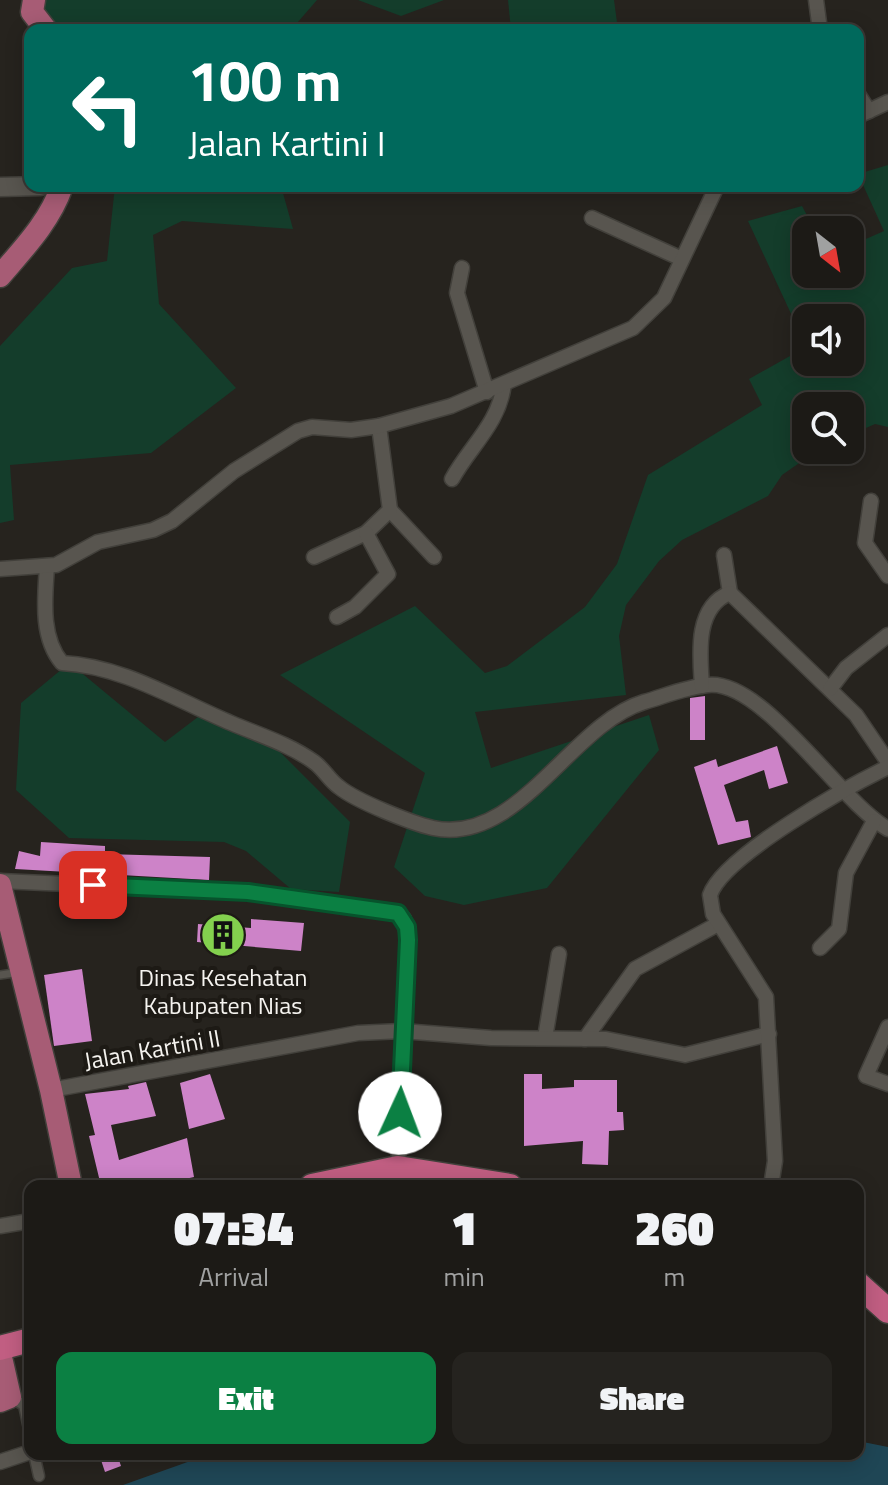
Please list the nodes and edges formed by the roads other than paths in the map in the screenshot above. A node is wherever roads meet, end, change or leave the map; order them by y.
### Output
1 (34, 0) edge
2 (816, 0) edge
3 (41, 24) edge
4 (819, 24) edge
5 (888, 102) edge
6 (864, 114) edge
7 (24, 186) edge
8 (0, 187) edge
9 (60, 192) edge
10 (714, 192) edge
11 (592, 218) dead end
12 (682, 259) junction
13 (462, 268) dead end
14 (0, 276) edge
15 (504, 384) junction
16 (487, 392) junction
17 (379, 426) junction
18 (452, 479) dead end
19 (871, 501) dead end
20 (390, 510) junction
21 (366, 533) junction
22 (724, 555) dead end
23 (314, 557) dead end
24 (434, 557) dead end
25 (47, 566) junction
26 (0, 569) edge
27 (888, 576) edge
28 (730, 593) junction
29 (337, 617) dead end
30 (888, 635) edge
31 (702, 686) junction
32 (830, 689) junction
33 (888, 765) edge
34 (842, 791) junction
35 (874, 821) junction
36 (888, 829) edge
37 (1, 888) edge
38 (4, 917) edge
39 (718, 924) junction
40 (820, 948) dead end
41 (559, 954) dead end
42 (11, 973) edge
43 (888, 1027) edge
44 (402, 1031) junction
45 (769, 1034) junction
46 (545, 1038) junction
47 (585, 1039) junction
48 (888, 1084) edge
49 (51, 1090) junction
50 (398, 1168) junction
51 (70, 1180) edge
52 (341, 1180) edge
53 (469, 1180) edge
54 (772, 1180) edge
55 (24, 1222) edge
56 (0, 1226) edge
57 (864, 1289) edge
58 (888, 1311) edge
59 (24, 1342) edge
60 (0, 1350) edge
61 (5, 1399) edge
62 (24, 1455) edge
63 (34, 1460) edge
64 (0, 1462) edge
65 (39, 1476) dead end

1 - 3 main road
2 - 4 street
5 - 6 street
7 - 8 street
9 - 14 main road
10 - 12 street
11 - 12 street
12 - 15 street
13 - 16 street
15 - 16 street
15 - 18 street
16 - 17 street
17 - 20 street
17 - 25 street
19 - 27 street
20 - 21 street
20 - 24 street
21 - 23 street
21 - 29 street
22 - 28 street
25 - 26 street
25 - 31 street
28 - 31 street
28 - 32 street
30 - 32 street
31 - 34 street
32 - 33 street
33 - 34 street
34 - 35 street
34 - 39 street
35 - 36 street
35 - 40 street
37 - 38 main road
37 - 44 street
38 - 42 main road
39 - 45 street
39 - 47 street
41 - 46 street
42 - 49 main road
43 - 48 street
44 - 46 street, Jalan Kartini II
44 - 49 street, Jalan Kartini II
44 - 50 street
45 - 47 street, Jalan Kartini II
45 - 54 street
46 - 47 street, Jalan Kartini II
49 - 51 main road
50 - 52 highway
50 - 53 highway
55 - 56 street
57 - 58 highway
59 - 60 highway
60 - 61 main road
62 - 64 street
63 - 65 street

